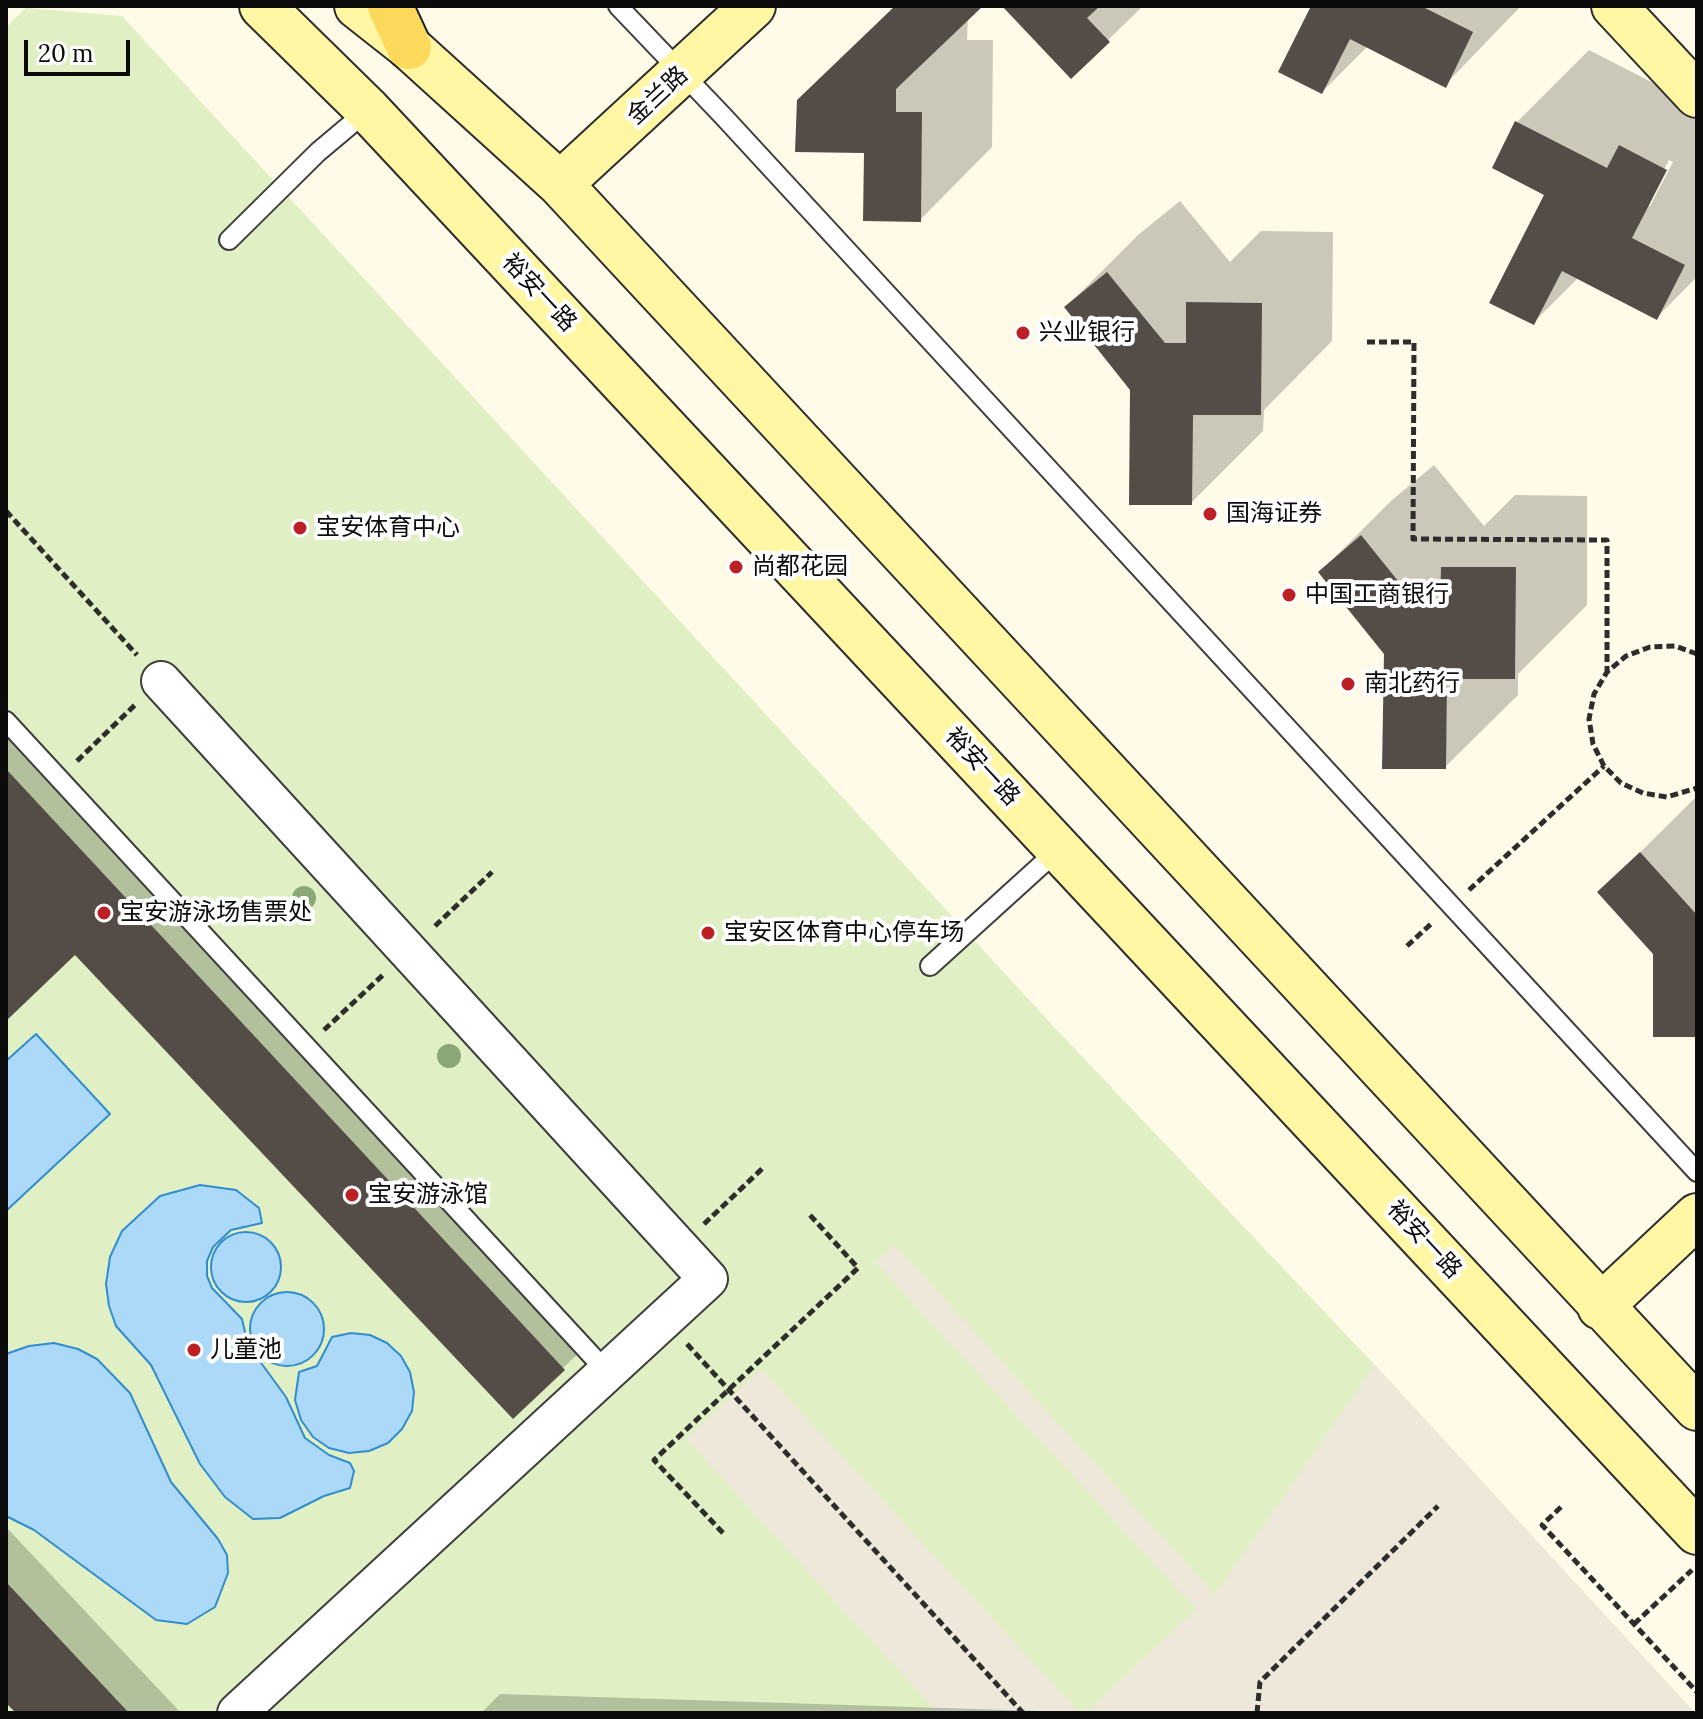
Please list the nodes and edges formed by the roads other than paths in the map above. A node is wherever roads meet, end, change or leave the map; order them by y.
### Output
1 (262, 6) edge
2 (357, 6) edge
3 (390, 6) edge
4 (753, 6) edge
5 (1614, 6) edge
6 (627, 9) edge
7 (409, 47) junction
8 (682, 74) junction
9 (1697, 95) edge
10 (368, 110) junction
11 (560, 184) junction
12 (229, 240) dead end
13 (161, 681) road end
14 (6, 721) edge
15 (1059, 849) junction
16 (930, 966) dead end
17 (1697, 1172) edge
18 (1697, 1216) edge
19 (1600, 1307) junction
20 (607, 1372) junction
21 (1697, 1408) edge
22 (1697, 1532) edge
23 (237, 1713) edge

1 - 10 main road, 裕安一路
2 - 7 main road
3 - 7 main road
4 - 8 main road, 金兰路
5 - 9 main road
6 - 8 lane
7 - 11 main road
8 - 11 main road, 金兰路
8 - 17 lane
10 - 12 lane
10 - 15 main road, 裕安一路
11 - 19 main road
13 - 20 street
14 - 20 lane
15 - 16 lane
15 - 22 main road, 裕安一路
18 - 19 main road
19 - 21 main road
20 - 23 street

